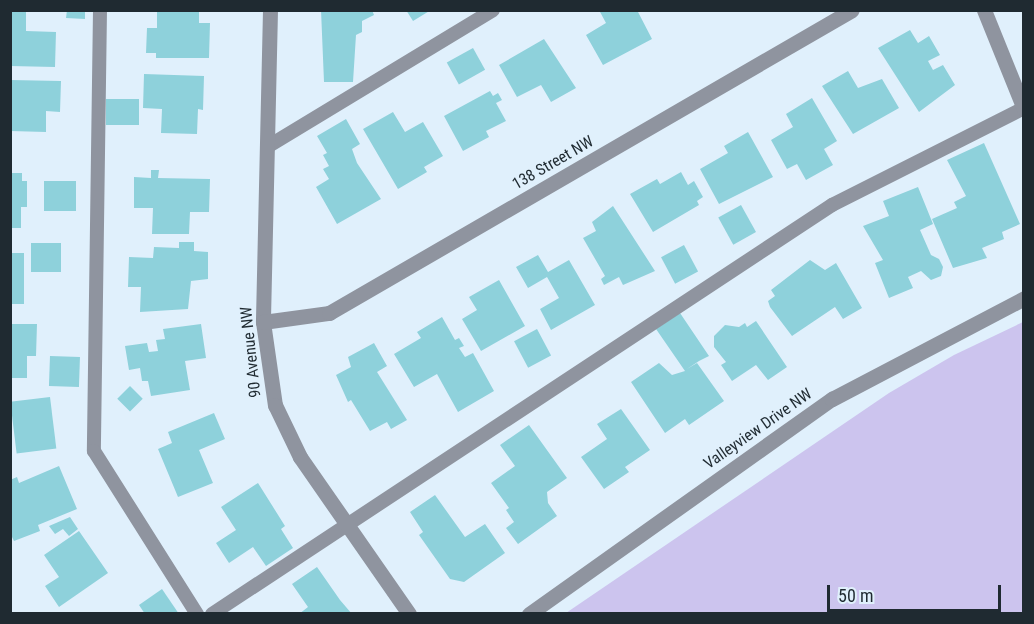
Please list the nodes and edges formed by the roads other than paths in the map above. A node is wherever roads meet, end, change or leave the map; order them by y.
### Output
1 (100, 10) edge
2 (270, 10) edge
3 (493, 10) edge
4 (852, 10) edge
5 (984, 10) edge
6 (1023, 108) edge
7 (267, 147) junction
8 (1023, 298) edge
9 (263, 322) junction
10 (348, 526) junction
11 (197, 614) edge
12 (212, 614) edge
13 (409, 614) edge
14 (529, 614) edge

1 - 11 lane
2 - 7 street, 90 Avenue NW
3 - 7 lane
4 - 9 street, 138 Street NW
5 - 6 street
6 - 10 lane
7 - 9 street, 90 Avenue NW
8 - 14 street, Valleyview Drive NW
9 - 10 street, 90 Avenue NW
10 - 12 lane
10 - 13 street, 90 Avenue NW

